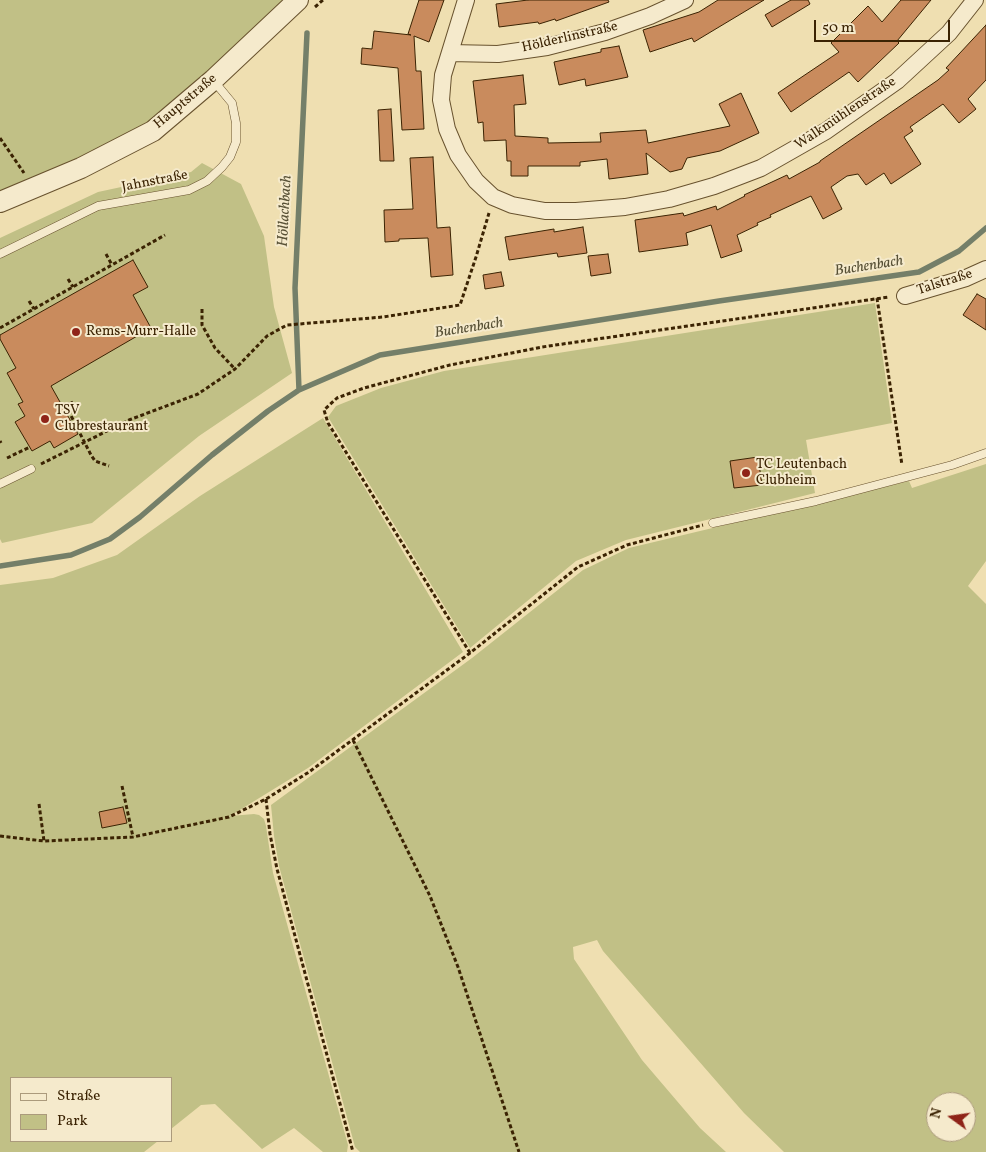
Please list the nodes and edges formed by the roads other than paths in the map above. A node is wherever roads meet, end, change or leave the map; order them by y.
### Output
1 (298, 0) edge
2 (466, 0) edge
3 (685, 0) edge
4 (975, 0) edge
5 (450, 53) junction
6 (213, 80) junction
7 (0, 202) edge
8 (0, 254) edge
9 (986, 270) edge
10 (905, 296) dead end
11 (986, 453) edge
12 (31, 469) road end
13 (0, 484) edge
14 (713, 523) road end

1 - 6 street, Hauptstraße
2 - 5 street, Walkmühlenstraße
3 - 5 street, Hölderlinstraße
4 - 5 street, Walkmühlenstraße
6 - 7 street, Hauptstraße
6 - 8 lane, Jahnstraße
9 - 10 street, Talstraße
11 - 14 lane
12 - 13 lane

